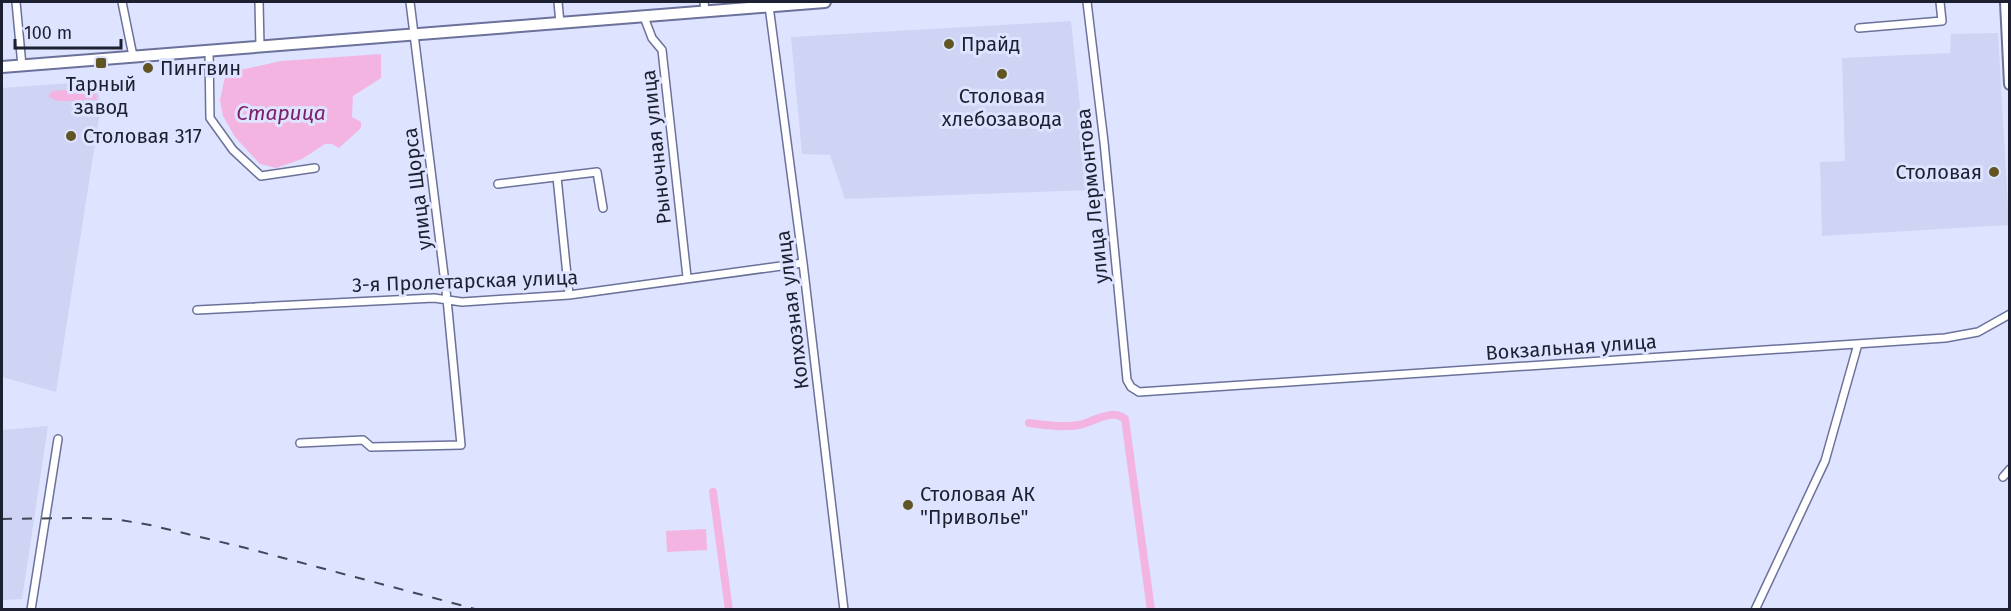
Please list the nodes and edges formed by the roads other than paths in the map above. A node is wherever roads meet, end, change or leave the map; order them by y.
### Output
1 (16, 2) edge
2 (123, 2) edge
3 (259, 2) edge
4 (410, 2) edge
5 (558, 2) edge
6 (825, 2) edge
7 (1087, 2) edge
8 (1941, 2) edge
9 (2006, 2) edge
10 (704, 6) edge
11 (769, 6) junction
12 (644, 17) junction
13 (560, 23) junction
14 (1859, 28) dead end
15 (416, 34) junction
16 (260, 46) junction
17 (209, 50) junction
18 (133, 56) junction
19 (22, 66) junction
20 (2, 67) edge
21 (2010, 84) edge
22 (315, 168) dead end
23 (557, 177) junction
24 (498, 184) dead end
25 (603, 208) dead end
26 (803, 263) junction
27 (687, 278) junction
28 (569, 295) junction
29 (447, 299) junction
30 (197, 310) dead end
31 (2010, 314) edge
32 (1858, 344) junction
33 (1131, 387) joint
34 (58, 439) dead end
35 (300, 443) dead end
36 (2010, 469) edge
37 (2003, 477) dead end
38 (31, 609) edge
39 (844, 609) edge
40 (1755, 609) edge

1 - 19 street
2 - 18 street
3 - 16 street
4 - 15 street, улица Щорса
5 - 13 street
6 - 11 street
7 - 33 street, улица Лермонтова
8 - 14 street
9 - 21 street
10 - 11 street
10 - 12 street
11 - 26 street, Колхозная улица
12 - 13 street
12 - 27 street, Рыночная улица
13 - 15 street
15 - 16 street
15 - 29 street, улица Щорса
16 - 17 street
17 - 18 street
17 - 22 street
18 - 19 street
19 - 20 street
23 - 24 street
23 - 25 street
23 - 28 street
26 - 27 street, 3-я Пролетарская улица
26 - 39 street, Колхозная улица
27 - 28 street, 3-я Пролетарская улица
28 - 29 street, 3-я Пролетарская улица
29 - 30 street, 3-я Пролетарская улица
29 - 35 street, улица Щорса
31 - 32 street, Вокзальная улица
32 - 33 street, Вокзальная улица
32 - 40 street
34 - 38 street
36 - 37 street

